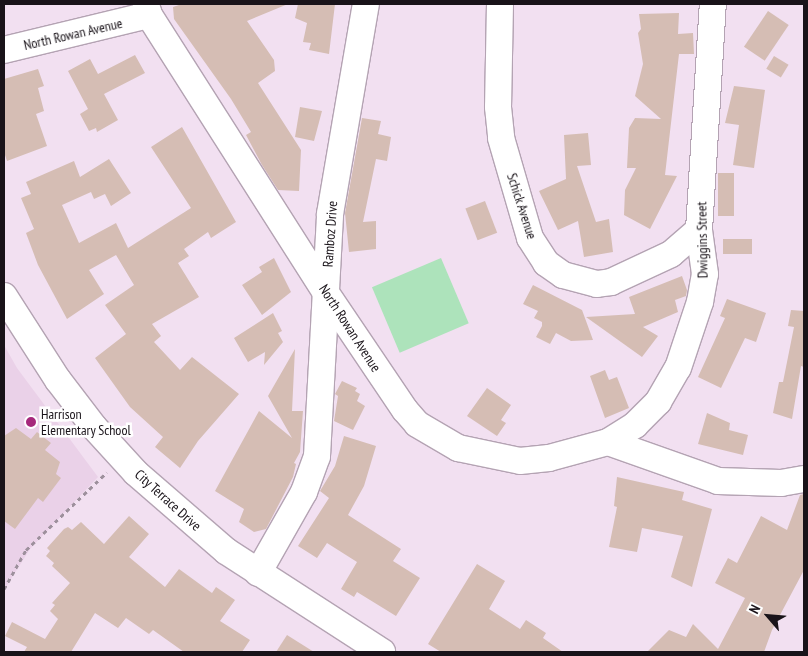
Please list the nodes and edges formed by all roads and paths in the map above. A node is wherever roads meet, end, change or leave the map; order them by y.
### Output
1 (366, 4) edge
2 (500, 4) edge
3 (713, 4) edge
4 (147, 10) edge
5 (4, 50) edge
6 (699, 230) junction
7 (326, 292) junction
8 (4, 296) edge
9 (608, 442) junction
10 (122, 457) junction
11 (804, 479) edge
12 (258, 572) junction
13 (4, 589) edge
14 (382, 652) edge

1 - 7 street, Ramboz Drive
2 - 6 street, Schick Avenue
3 - 6 street, Dwiggins Street
4 - 5 street, North Rowan Avenue
4 - 7 street, North Rowan Avenue
6 - 9 street, Dwiggins Street
7 - 9 street, North Rowan Avenue
7 - 12 street, Ramboz Drive
8 - 10 street, City Terrace Drive
9 - 11 street
10 - 12 street, City Terrace Drive
10 - 13 path
12 - 14 street, City Terrace Drive

